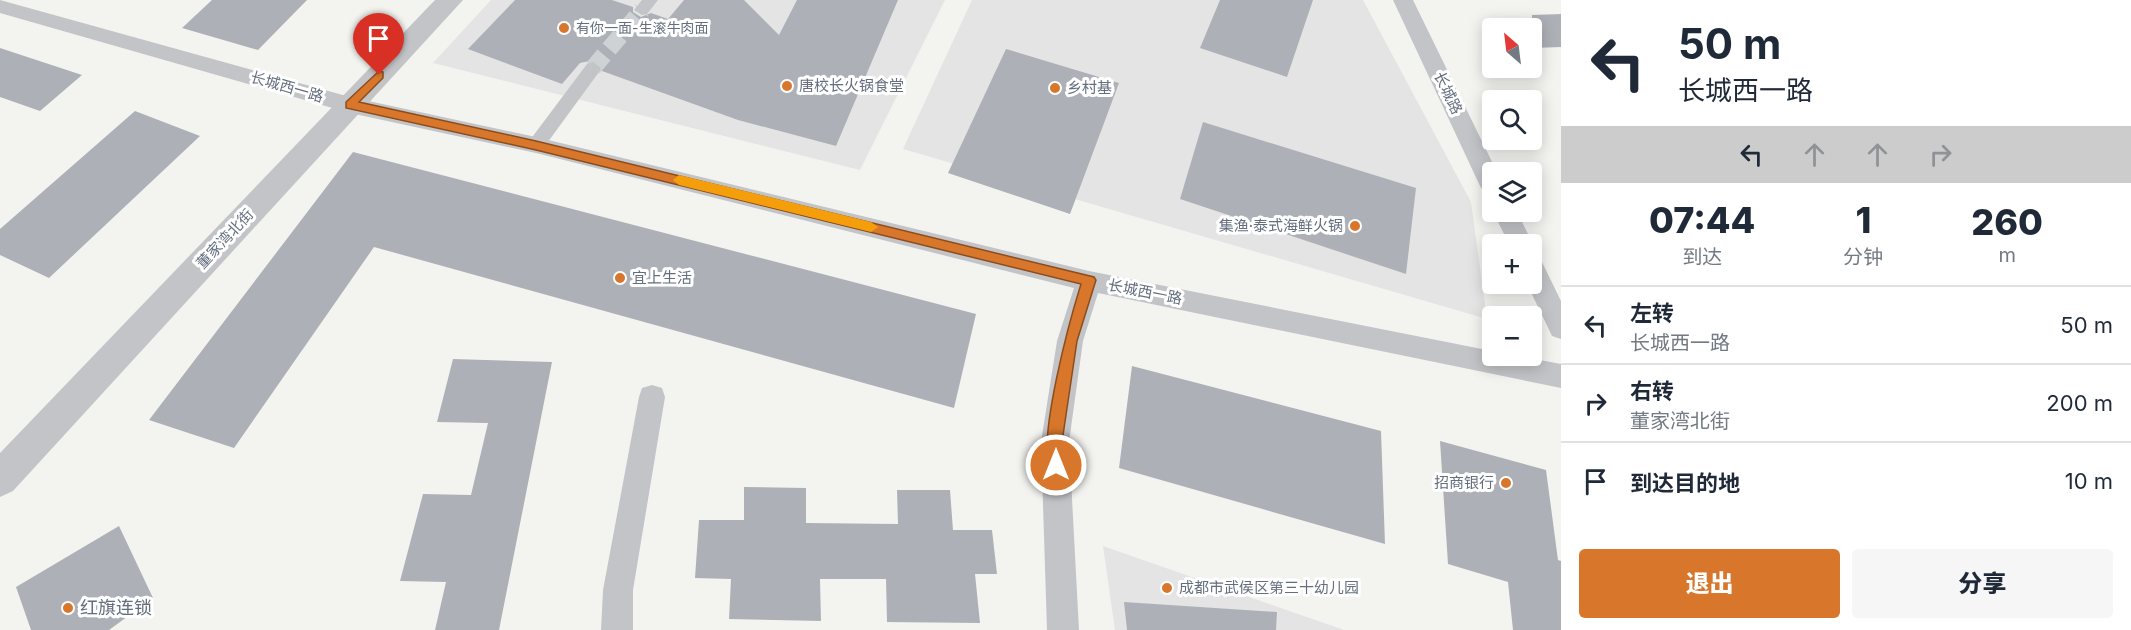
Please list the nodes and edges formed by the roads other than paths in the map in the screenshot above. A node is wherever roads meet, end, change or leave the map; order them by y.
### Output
1 (450, 0) edge
2 (1403, 0) edge
3 (0, 6) edge
4 (593, 68) tunnel mouth
5 (350, 105) junction
6 (536, 145) junction
7 (1482, 165) edge
8 (1089, 280) junction
9 (1542, 288) edge
10 (1561, 328) edge
11 (1561, 376) edge
12 (652, 397) dead end
13 (0, 479) edge
14 (617, 630) edge
15 (1063, 630) edge

1 - 5 street, 董家湾北街
2 - 7 street, 长城路
3 - 5 street, 长城西一路
4 - 6 street
5 - 6 street, 长城西一路
5 - 13 street, 董家湾北街
6 - 8 street, 长城西一路
8 - 11 street, 长城西一路
8 - 15 street
9 - 10 street
12 - 14 street

